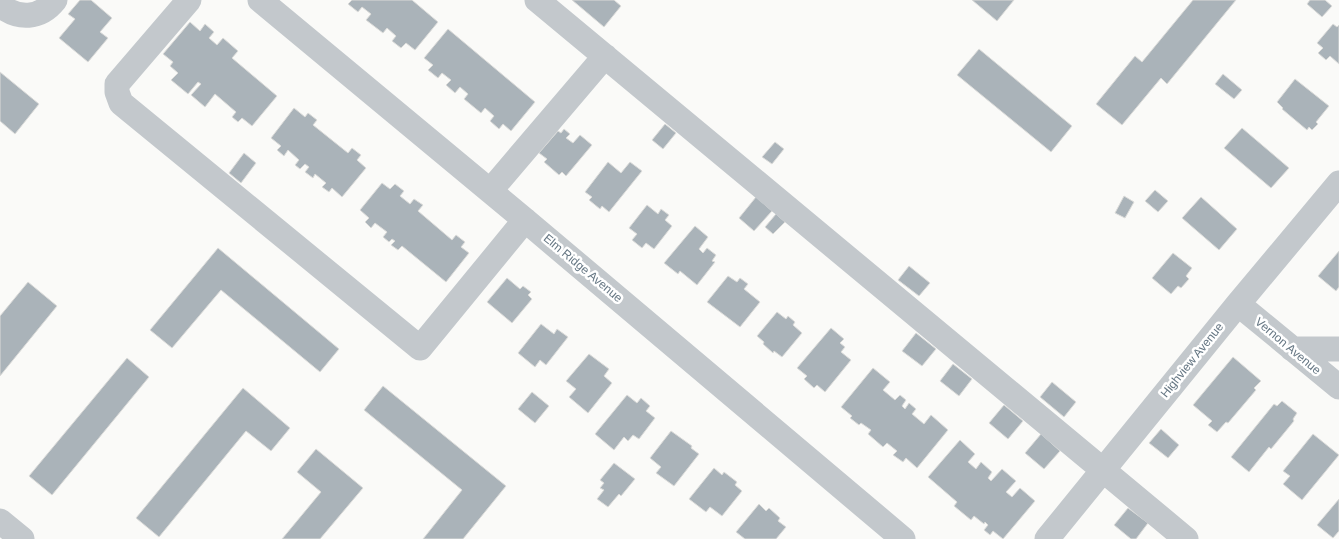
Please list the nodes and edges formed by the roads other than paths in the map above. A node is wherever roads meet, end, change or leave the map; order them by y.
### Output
1 (55, 0) edge
2 (189, 0) edge
3 (260, 0) edge
4 (537, 0) edge
5 (0, 5) edge
6 (605, 56) junction
7 (1339, 183) edge
8 (490, 191) junction
9 (525, 220) junction
10 (1238, 304) junction
11 (1292, 349) junction
12 (1339, 349) edge
13 (1339, 388) edge
14 (1104, 470) junction
15 (0, 521) edge
16 (22, 539) edge
17 (903, 539) edge
18 (1046, 539) edge
19 (1186, 539) edge

1 - 5 street
2 - 9 street
3 - 8 street, Elm Ridge Avenue
4 - 6 street
6 - 8 street
6 - 14 street
7 - 10 street, Highview Avenue
8 - 9 street, Elm Ridge Avenue
9 - 17 street, Elm Ridge Avenue
10 - 11 street, Vernon Avenue
10 - 14 street, Highview Avenue
11 - 12 street
11 - 13 street, Vernon Avenue
14 - 18 street, Highview Avenue
14 - 19 street
15 - 16 street

